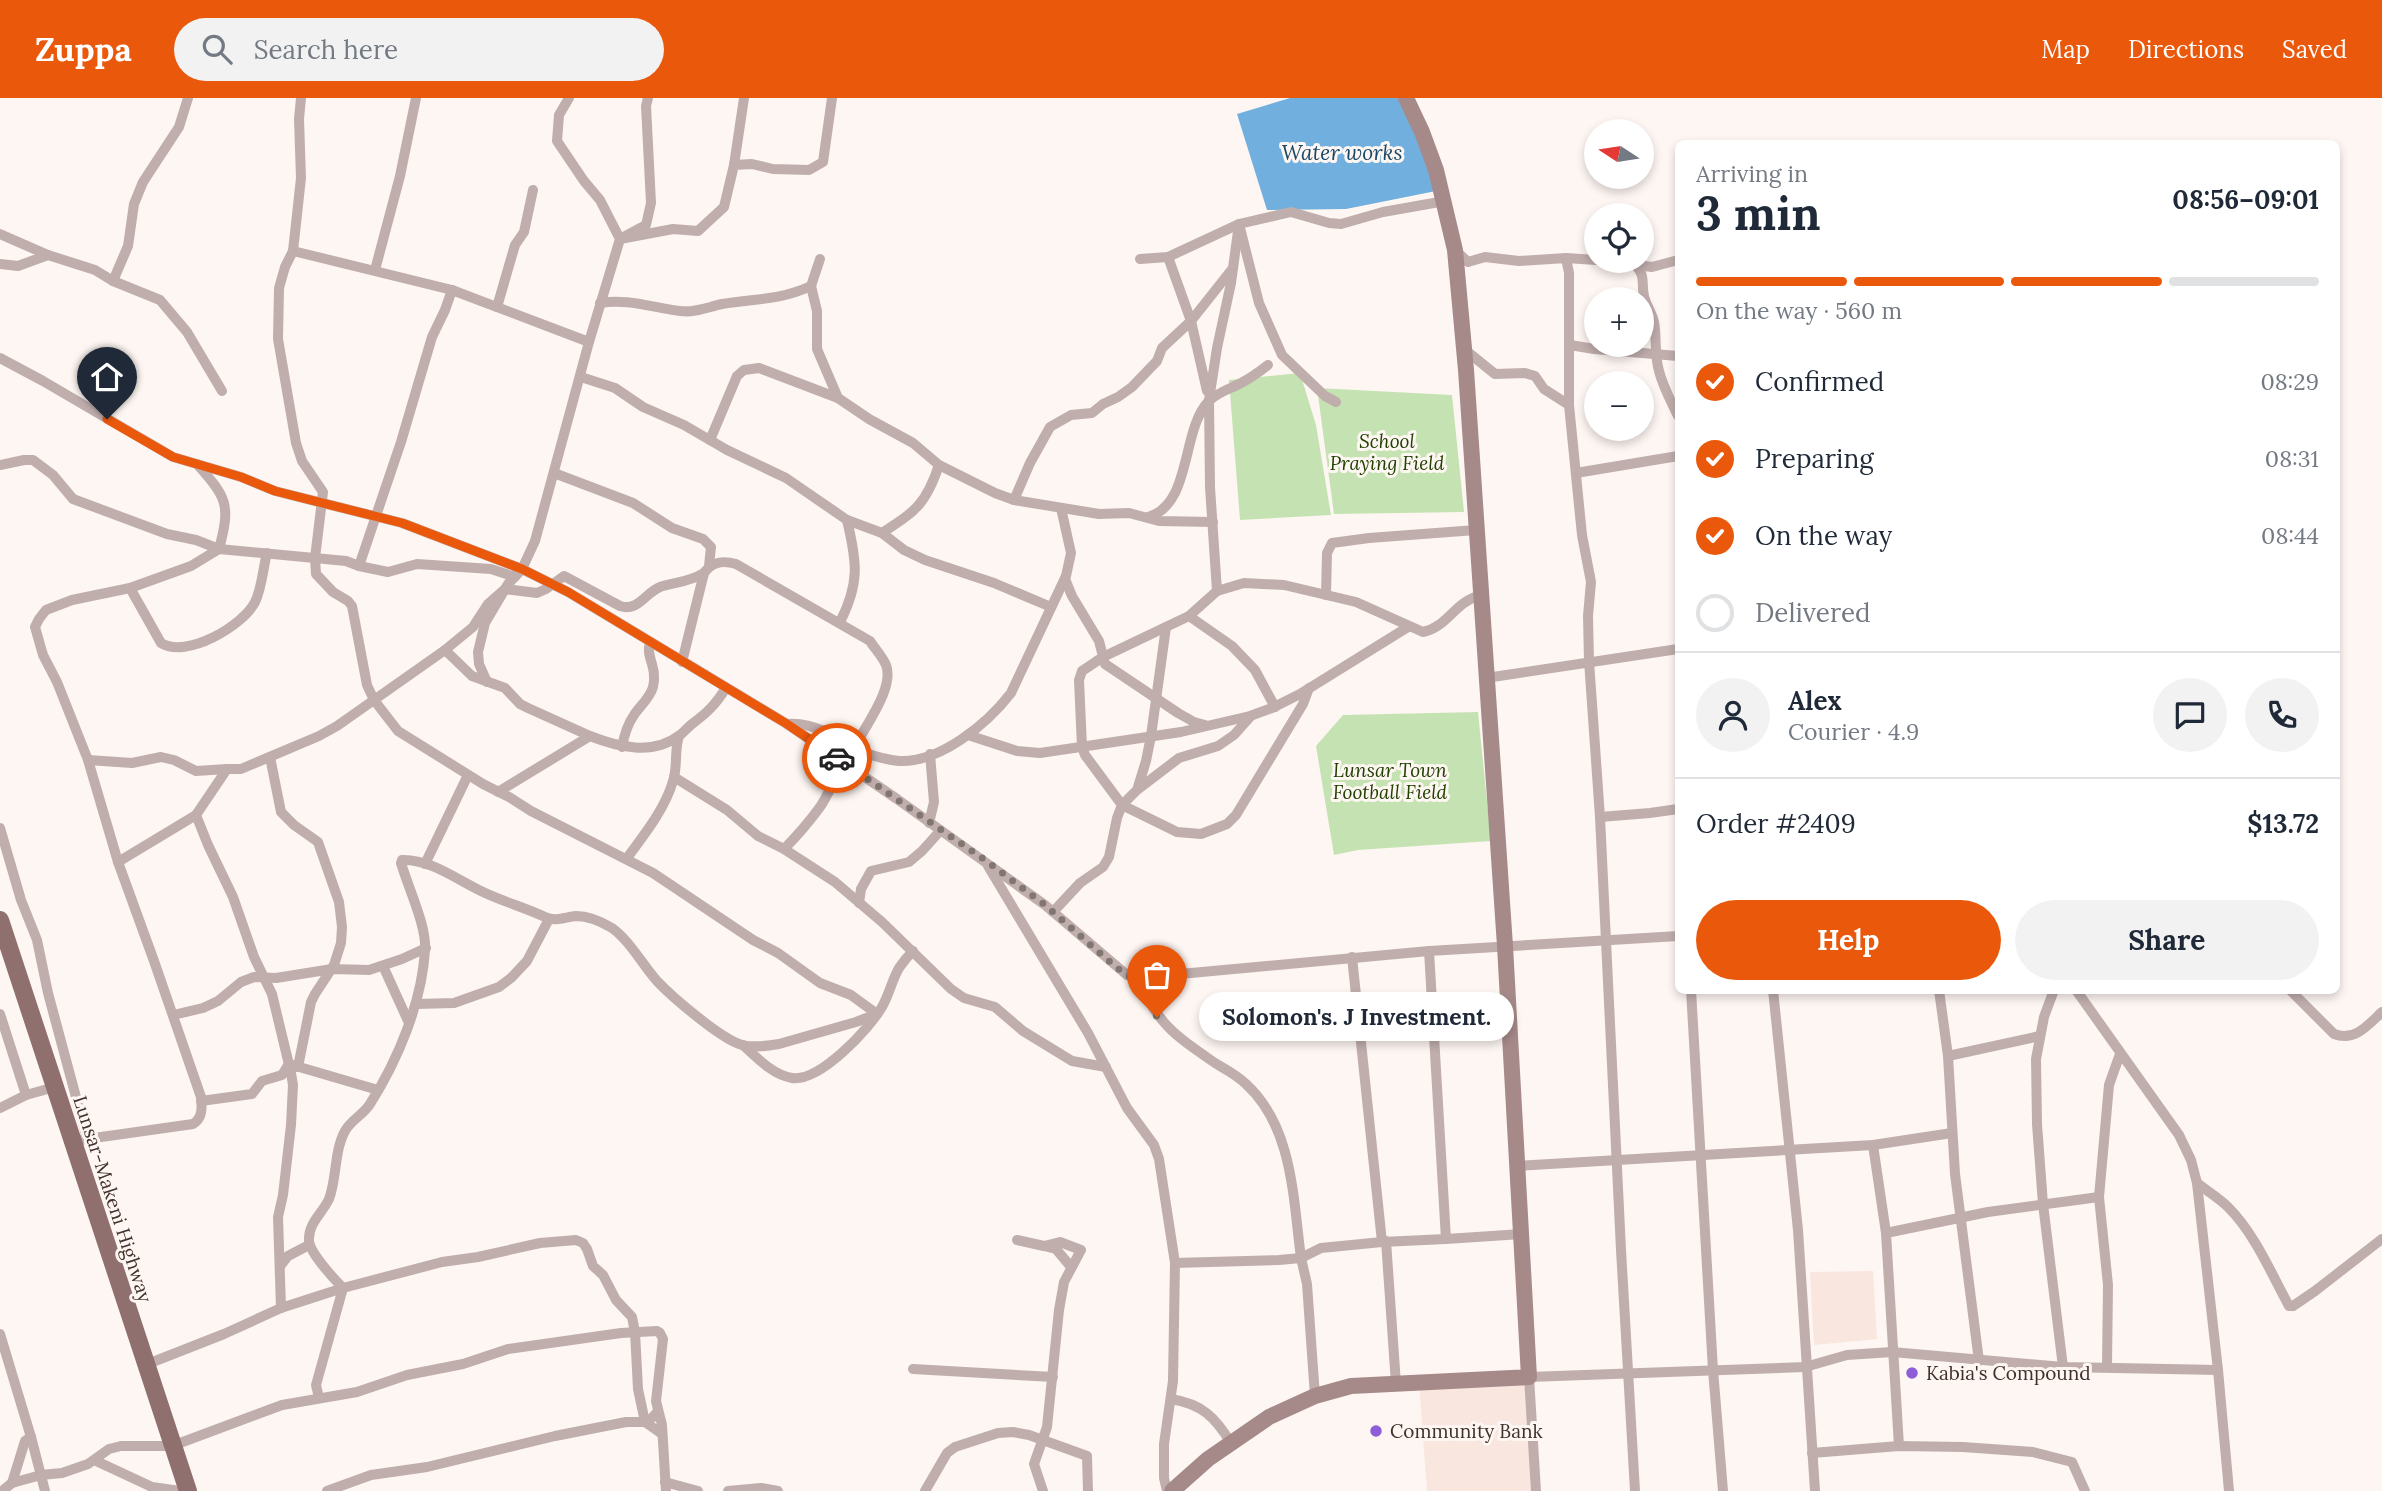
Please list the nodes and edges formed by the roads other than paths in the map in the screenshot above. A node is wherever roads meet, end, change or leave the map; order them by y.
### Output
1 (188, 98) edge
2 (301, 98) edge
3 (416, 98) edge
4 (569, 98) edge
5 (648, 98) edge
6 (744, 98) edge
7 (832, 98) edge
8 (1406, 98) edge
9 (734, 165) junction
10 (533, 190) dead end
11 (1444, 201) junction
12 (1239, 224) junction
13 (0, 234) edge
14 (620, 239) junction
15 (293, 250) junction
16 (1455, 250) junction
17 (48, 255) junction
18 (1168, 257) junction
19 (1566, 258) junction
20 (820, 259) dead end
21 (1140, 259) dead end
22 (1584, 259) edge
23 (1675, 261) edge
24 (0, 264) edge
25 (1654, 266) edge
26 (1234, 267) junction
27 (375, 270) junction
28 (1642, 273) edge
29 (113, 281) junction
30 (811, 286) junction
31 (452, 290) junction
32 (600, 303) junction
33 (497, 307) junction
34 (1191, 321) junction
35 (589, 342) junction
36 (1570, 345) junction
37 (1464, 349) junction
38 (1655, 354) junction
39 (1675, 356) edge
40 (0, 358) edge
41 (1268, 365) dead end
42 (581, 377) junction
43 (222, 391) dead end
44 (838, 398) junction
45 (1209, 400) junction
46 (1336, 402) dead end
47 (1569, 405) junction
48 (1675, 410) edge
49 (710, 440) junction
50 (1675, 456) edge
51 (0, 464) edge
52 (197, 464) junction
53 (939, 465) junction
54 (554, 472) junction
55 (1576, 473) junction
56 (1014, 500) junction
57 (323, 503) junction
58 (1061, 509) junction
59 (376, 517) junction
60 (1147, 517) junction
61 (847, 520) junction
62 (1213, 522) junction
63 (1476, 530) junction
64 (883, 533) junction
65 (219, 549) junction
66 (267, 553) junction
67 (315, 558) junction
68 (359, 566) junction
69 (706, 570) junction
70 (518, 573) junction
71 (1065, 579) junction
72 (551, 584) junction
73 (130, 588) junction
74 (505, 589) junction
75 (1217, 591) junction
76 (1326, 595) junction
77 (1481, 595) junction
78 (1051, 607) junction
79 (1189, 616) junction
80 (839, 622) junction
81 (1166, 627) junction
82 (1408, 627) junction
83 (650, 643) junction
84 (1675, 649) edge
85 (445, 650) junction
86 (1103, 657) junction
87 (1589, 661) junction
88 (682, 662) junction
89 (1486, 678) junction
90 (487, 682) junction
91 (726, 688) junction
92 (1309, 688) junction
93 (1156, 698) junction
94 (374, 700) junction
95 (1275, 707) junction
96 (1250, 716) junction
97 (787, 724) junction
98 (1208, 726) junction
99 (968, 735) junction
100 (590, 736) junction
101 (678, 736) junction
102 (1151, 736) junction
103 (622, 747) junction
104 (1082, 747) junction
105 (853, 753) junction
106 (930, 754) junction
107 (270, 757) junction
108 (88, 760) junction
109 (227, 769) junction
110 (468, 775) junction
111 (674, 776) junction
112 (1137, 790) junction
113 (498, 792) junction
114 (1122, 804) junction
115 (1675, 809) edge
116 (196, 814) junction
117 (1600, 817) junction
118 (929, 823) junction
119 (0, 828) edge
120 (940, 831) junction
121 (784, 849) junction
122 (627, 858) junction
123 (985, 860) junction
124 (118, 862) junction
125 (425, 864) junction
126 (859, 902) junction
127 (1054, 912) junction
128 (549, 919) junction
129 (0, 920) edge
130 (1675, 936) edge
131 (1606, 940) junction
132 (1505, 946) junction
133 (426, 948) junction
134 (913, 951) junction
135 (1429, 951) junction
136 (1352, 957) junction
137 (383, 966) junction
138 (332, 969) junction
139 (264, 978) junction
140 (1137, 978) junction
141 (1691, 994) edge
142 (1773, 994) edge
143 (1940, 994) edge
144 (2053, 994) edge
145 (2079, 994) edge
146 (2294, 994) edge
147 (417, 1004) junction
148 (2382, 1012) edge
149 (0, 1014) edge
150 (877, 1014) junction
151 (173, 1015) junction
152 (410, 1023) junction
153 (2040, 1036) junction
154 (743, 1045) junction
155 (2120, 1054) junction
156 (1948, 1056) junction
157 (294, 1065) junction
158 (1106, 1067) junction
159 (55, 1087) junction
160 (378, 1090) junction
161 (26, 1096) junction
162 (201, 1101) junction
163 (0, 1108) edge
164 (1952, 1133) junction
165 (80, 1139) junction
166 (1873, 1145) junction
167 (1790, 1149) junction
168 (1700, 1154) junction
169 (1616, 1159) junction
170 (1517, 1166) junction
171 (2197, 1183) junction
172 (2099, 1196) junction
173 (2043, 1204) junction
174 (1962, 1218) junction
175 (1886, 1233) junction
176 (1522, 1234) junction
177 (1446, 1239) junction
178 (2382, 1239) edge
179 (1017, 1240) dead end
180 (1384, 1242) junction
181 (309, 1245) junction
182 (1044, 1245) junction
183 (1301, 1258) junction
184 (1175, 1263) junction
185 (281, 1266) junction
186 (1071, 1266) junction
187 (343, 1288) junction
188 (281, 1308) junction
189 (635, 1332) junction
190 (0, 1334) edge
191 (1892, 1352) junction
192 (1979, 1361) junction
193 (145, 1365) junction
194 (2107, 1366) junction
195 (1805, 1367) junction
196 (2063, 1367) junction
197 (913, 1370) dead end
198 (1713, 1370) junction
199 (2218, 1370) junction
200 (1628, 1373) junction
201 (1052, 1377) junction
202 (1529, 1377) junction
203 (1396, 1384) junction
204 (1315, 1396) junction
205 (319, 1398) junction
206 (1171, 1399) junction
207 (658, 1411) junction
208 (645, 1422) junction
209 (662, 1434) junction
210 (32, 1437) junction
211 (1044, 1439) junction
212 (1231, 1443) junction
213 (173, 1446) junction
214 (1899, 1446) junction
215 (1812, 1453) junction
216 (94, 1460) junction
217 (41, 1475) junction
218 (12, 1483) junction
219 (665, 1487) edge
220 (2, 1491) edge
221 (45, 1491) edge
222 (180, 1491) edge
223 (188, 1491) edge
224 (327, 1491) edge
225 (698, 1491) edge
226 (728, 1491) edge
227 (778, 1491) edge
228 (925, 1491) edge
229 (1044, 1491) edge
230 (1088, 1491) edge
231 (1170, 1491) edge
232 (1536, 1491) edge
233 (1634, 1491) edge
234 (1723, 1491) edge
235 (1815, 1491) edge
236 (2085, 1491) edge
237 (2229, 1491) edge

1 - 29 street
2 - 15 street
3 - 27 street
4 - 14 street
5 - 14 street
6 - 9 street
7 - 9 street
8 - 11 street
9 - 14 street
10 - 33 street
11 - 12 street
11 - 16 street
12 - 18 street
12 - 26 street
12 - 46 street
13 - 17 street
14 - 32 street
15 - 27 street
15 - 57 street
16 - 19 street
16 - 37 street
17 - 24 street
17 - 29 street
18 - 21 street
18 - 34 street
19 - 22 street
19 - 36 street
20 - 30 street
23 - 25 street
26 - 34 street
26 - 45 street
27 - 31 street
28 - 38 street
29 - 43 street
30 - 32 street
30 - 44 street
31 - 33 street
31 - 59 street
32 - 35 street
33 - 35 street
34 - 45 street
34 - 56 street
35 - 42 street
36 - 38 street
36 - 47 street
37 - 47 street
37 - 63 street
38 - 39 street
38 - 48 street
40 - 52 street
41 - 45 street
42 - 49 street
42 - 54 street
44 - 49 street
44 - 53 street
45 - 60 street
45 - 62 street
47 - 55 street
49 - 61 street
50 - 55 street
51 - 65 street
52 - 57 street
52 - 65 street
53 - 56 street
53 - 64 street
54 - 69 street
54 - 70 street
55 - 87 street
56 - 58 street
57 - 59 street
57 - 67 street
58 - 60 street
58 - 71 street
59 - 68 street
59 - 70 street
60 - 62 street
61 - 64 street
61 - 80 street
62 - 75 street
63 - 76 street
63 - 77 street
64 - 78 street
65 - 66 street
65 - 73 street
66 - 67 street
66 - 73 street
67 - 68 street
67 - 94 street
68 - 70 street
69 - 72 street
69 - 80 street
69 - 88 street
70 - 72 street
70 - 74 street
71 - 78 street
71 - 86 street
72 - 74 street
72 - 83 street
73 - 108 street
74 - 85 street
74 - 90 street
75 - 76 street
75 - 79 street
76 - 82 street
77 - 82 street
77 - 89 street
78 - 99 street
79 - 81 street
79 - 95 street
80 - 105 street
81 - 86 street
81 - 93 street
82 - 92 street
83 - 88 street
83 - 103 street
84 - 87 street
85 - 90 street
85 - 94 street
86 - 93 street
86 - 104 street
87 - 89 street
87 - 117 street
88 - 91 street
89 - 132 street
90 - 100 street
91 - 97 street
91 - 101 street
92 - 95 street
92 - 114 street
93 - 98 street
93 - 102 street
94 - 107 street
94 - 110 street
95 - 96 street
96 - 98 street
96 - 112 street
97 - 105 street
97 - 105 street
98 - 102 street
99 - 104 street
99 - 106 street
100 - 103 street
100 - 113 street
101 - 103 street
101 - 111 street
102 - 104 street
102 - 112 street
104 - 114 street
105 - 106 street
105 - 118 street
105 - 121 street
106 - 118 street
107 - 109 street
107 - 138 street
108 - 109 street
108 - 124 street
109 - 116 street
110 - 113 street
110 - 125 street
111 - 121 street
111 - 122 street
112 - 114 street
113 - 122 street
114 - 127 street
115 - 117 street
116 - 124 street
116 - 139 street
117 - 131 street
118 - 120 street
119 - 165 street
120 - 123 street
120 - 126 street
121 - 126 street
122 - 150 street
123 - 127 street
123 - 158 street
124 - 151 street
125 - 128 street
125 - 133 street
126 - 134 street
127 - 140 street
128 - 147 street
128 - 154 street
129 - 159 main road, Lunsar-Makeni Highway
130 - 131 street
131 - 132 street
131 - 169 street
132 - 135 street
132 - 170 street
133 - 137 street
133 - 147 street
134 - 150 street
134 - 158 street
135 - 136 street
135 - 177 street
136 - 140 street
136 - 180 street
137 - 138 street
137 - 152 street
138 - 139 street
138 - 157 street
139 - 151 street
139 - 157 street
140 - 183 street
141 - 168 street
142 - 167 street
143 - 156 street
144 - 153 street
145 - 155 street
146 - 148 street
147 - 152 street
149 - 161 street
150 - 154 street
150 - 154 street
151 - 162 street
152 - 160 street
153 - 156 street
153 - 173 street
155 - 171 street
155 - 172 street
156 - 164 street
157 - 160 street
157 - 162 street
157 - 185 street
158 - 184 street
159 - 161 street
159 - 165 main road, Lunsar-Makeni Highway
160 - 181 street
161 - 163 street
162 - 165 street
164 - 166 street
164 - 174 street
165 - 193 main road, Lunsar-Makeni Highway
166 - 167 street
166 - 175 street
167 - 168 street
167 - 195 street
168 - 169 street
168 - 198 street
169 - 170 street
169 - 200 street
170 - 176 street
171 - 178 street
171 - 199 street
172 - 173 street
172 - 194 street
173 - 174 street
173 - 196 street
174 - 175 street
174 - 192 street
175 - 191 street
176 - 177 street
176 - 202 street
177 - 180 street
179 - 182 street
180 - 183 street
180 - 203 street
181 - 185 street
181 - 187 street
182 - 186 street
182 - 186 street
183 - 184 street
183 - 204 street
184 - 206 street
185 - 188 street
186 - 201 street
187 - 188 street
187 - 189 street
187 - 205 street
188 - 193 street
189 - 205 street
189 - 207 street
189 - 208 street
190 - 210 street
191 - 192 street
191 - 195 street
191 - 214 street
192 - 196 street
193 - 213 main road, Lunsar-Makeni Highway
194 - 196 street
194 - 199 street
195 - 198 street
195 - 215 street
197 - 201 street
198 - 200 street
198 - 234 street
199 - 237 street
200 - 202 street
200 - 233 street
201 - 211 street
202 - 203 street
202 - 232 street
203 - 204 street
204 - 212 street
205 - 213 street
206 - 212 street
206 - 231 street
207 - 208 street
207 - 209 street
208 - 209 street
208 - 224 street
209 - 219 street
210 - 217 street
210 - 218 street
211 - 228 street
211 - 229 street
211 - 230 street
212 - 231 street
213 - 216 street
213 - 223 main road, Lunsar-Makeni Highway
214 - 215 street
214 - 236 street
215 - 235 street
216 - 217 street
216 - 222 street
217 - 218 street
217 - 221 street
218 - 220 street
219 - 225 street
226 - 227 street

